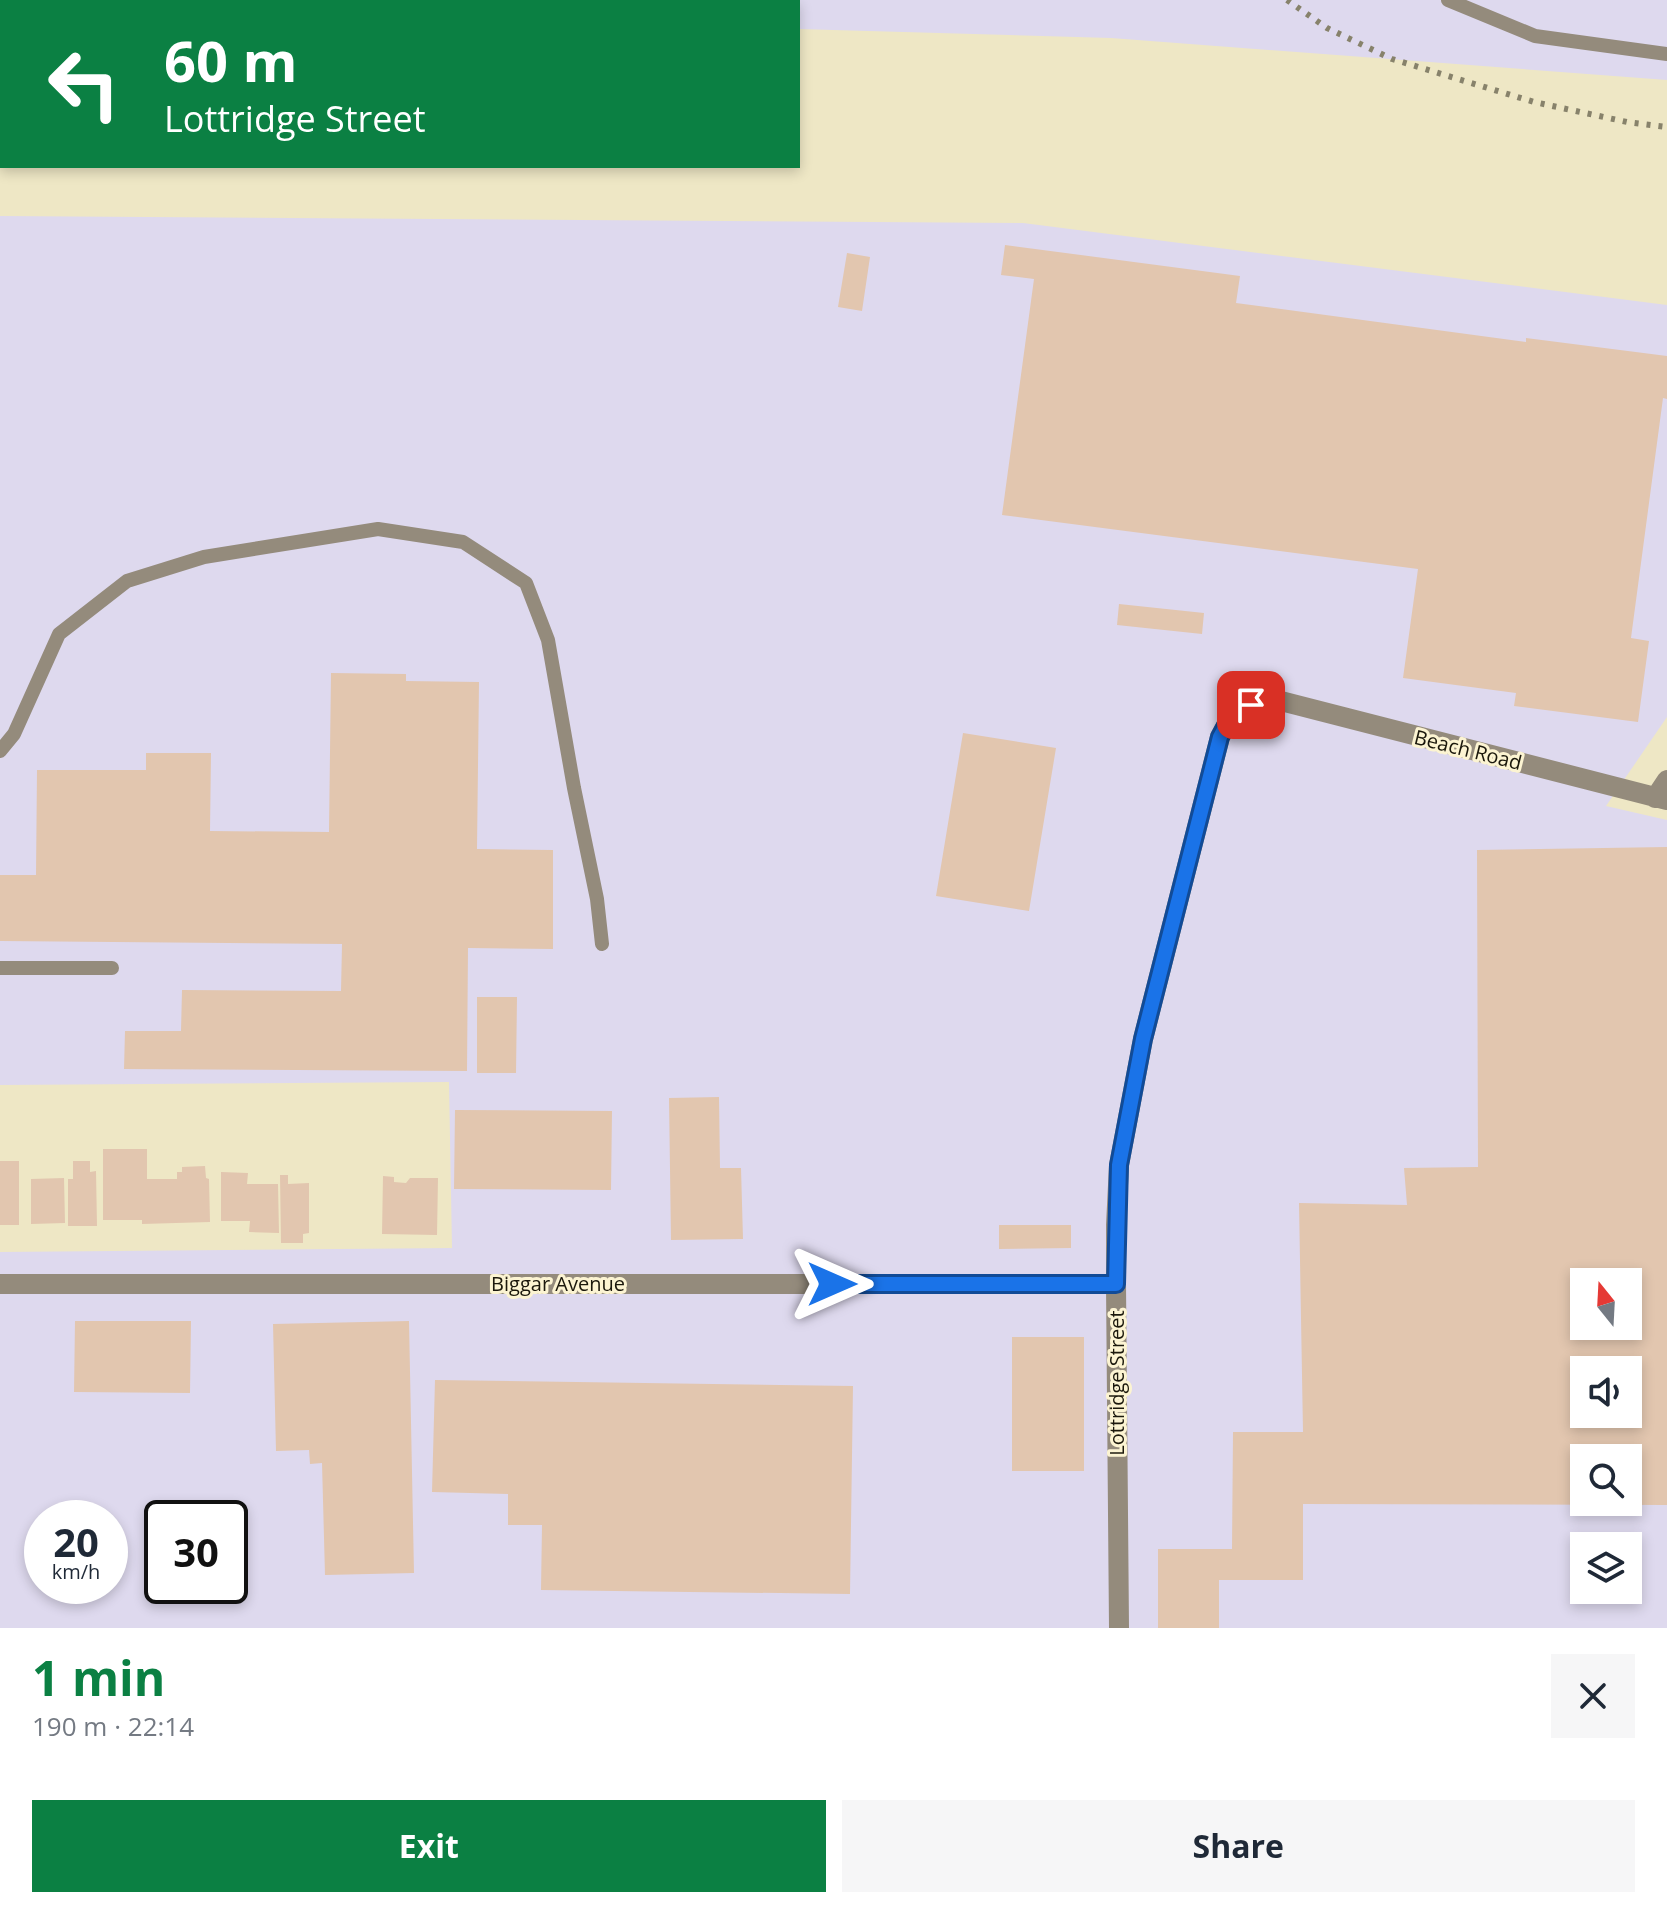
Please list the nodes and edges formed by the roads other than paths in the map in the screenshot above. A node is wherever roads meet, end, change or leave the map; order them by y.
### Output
1 (1448, 0) edge
2 (1667, 54) edge
3 (1269, 698) joint
4 (0, 751) edge
5 (1667, 780) edge
6 (1661, 799) edge
7 (602, 944) dead end
8 (0, 968) edge
9 (112, 968) dead end
10 (0, 1284) edge
11 (1116, 1284) junction
12 (1119, 1628) edge

1 - 2 lane
3 - 6 street, Beach Road
3 - 11 street, Lottridge Street
4 - 7 lane
5 - 6 street
8 - 9 lane
10 - 11 street, Biggar Avenue
11 - 12 street, Lottridge Street

